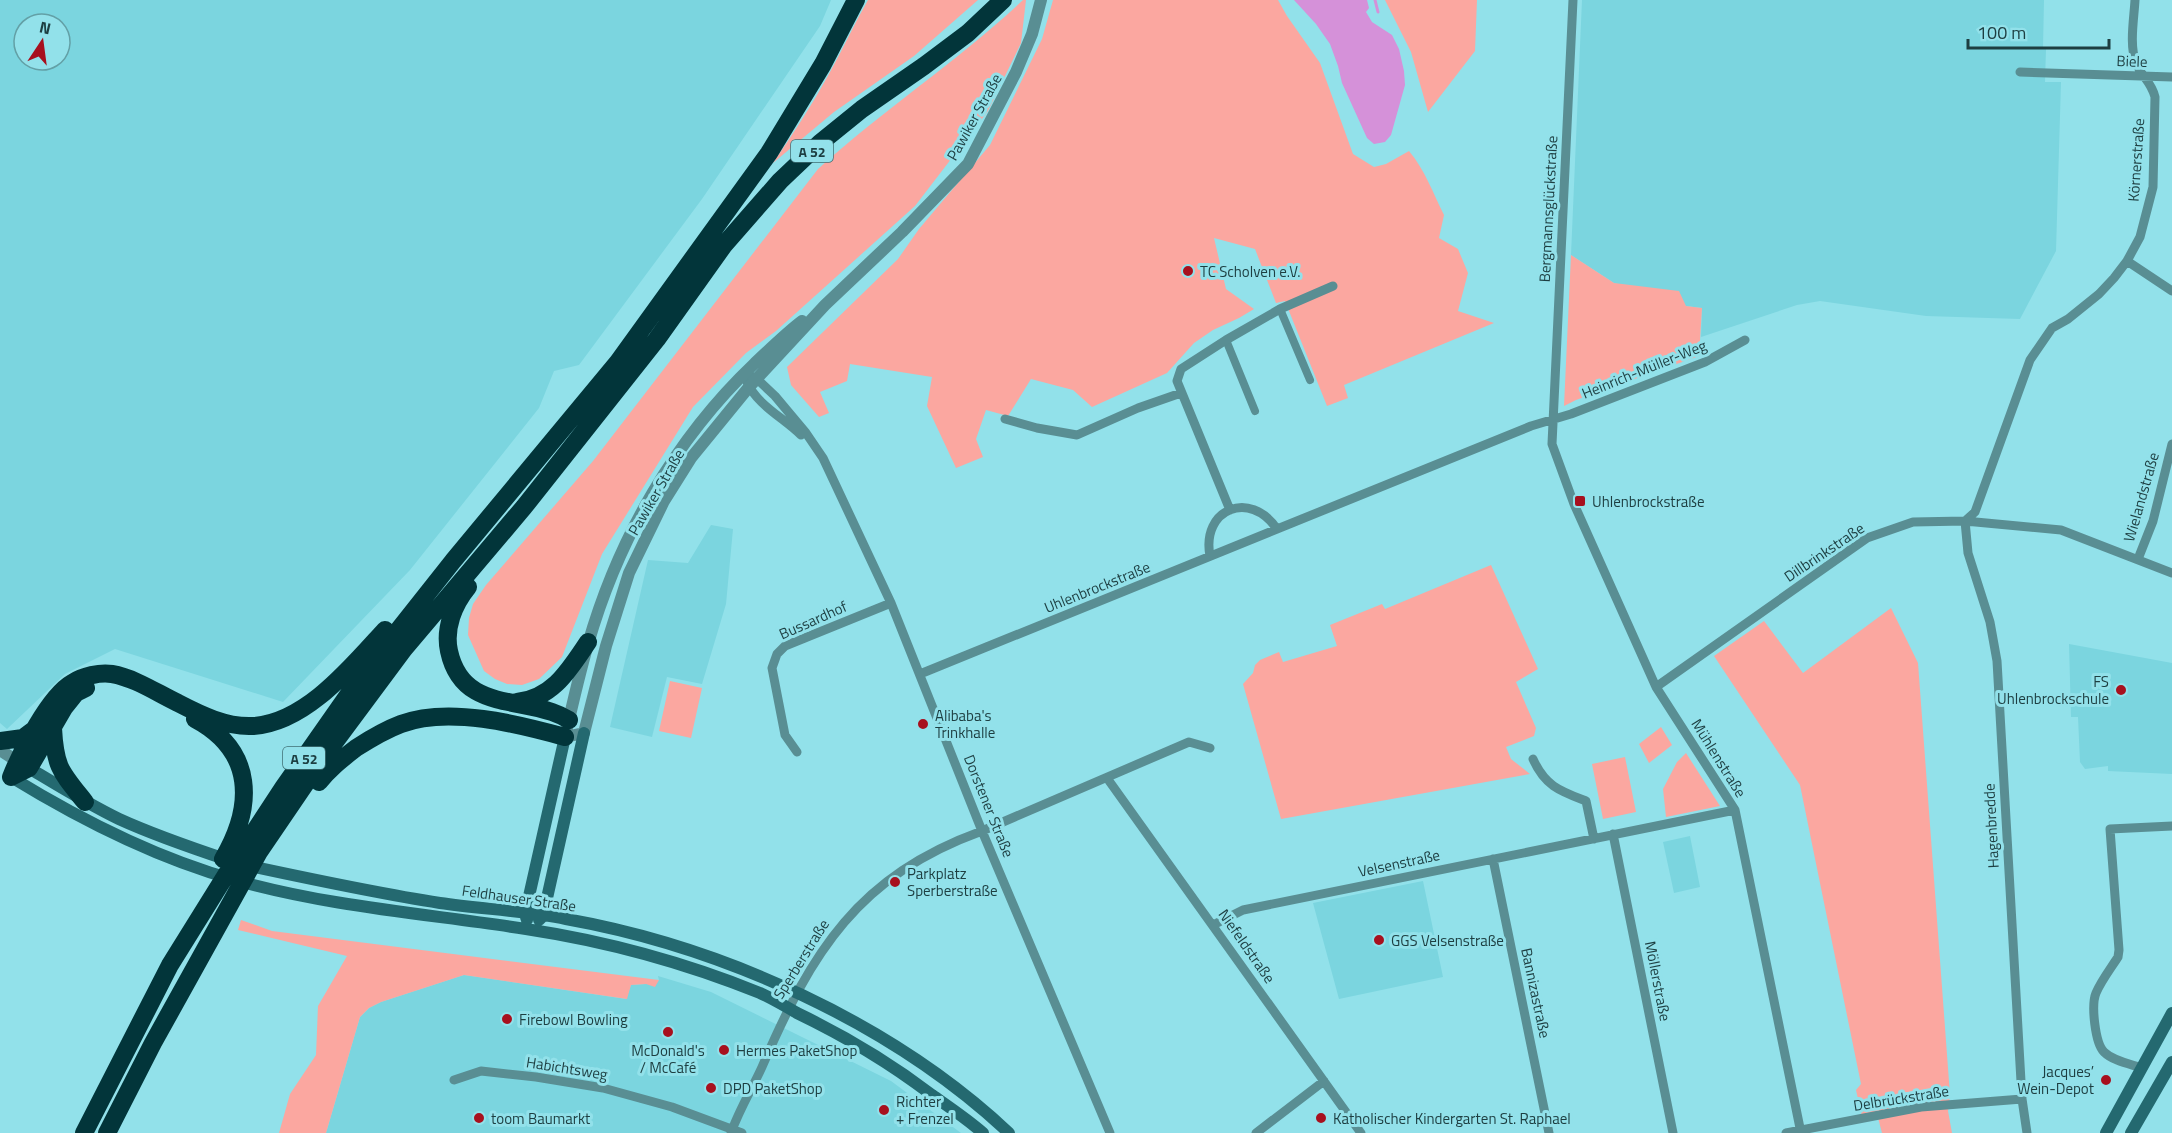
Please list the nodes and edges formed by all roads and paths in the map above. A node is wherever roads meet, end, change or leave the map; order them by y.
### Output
1 (856, 0) edge
2 (1003, 0) edge
3 (1041, 0) edge
4 (1573, 0) edge
5 (2135, 0) edge
6 (2020, 72) dead end
7 (2146, 77) junction
8 (2172, 77) edge
9 (2127, 261) junction
10 (1333, 286) dead end
11 (2172, 291) edge
12 (825, 305) junction
13 (1280, 309) junction
14 (1226, 340) junction
15 (1745, 340) dead end
16 (744, 374) junction
17 (1310, 380) dead end
18 (753, 383) junction
19 (1181, 393) junction
20 (1256, 411) dead end
21 (1005, 418) dead end
22 (1552, 420) junction
23 (2172, 444) edge
24 (524, 507) junction
25 (1230, 510) junction
26 (1965, 521) junction
27 (1277, 529) junction
28 (1209, 556) junction
29 (2138, 558) junction
30 (453, 561) junction
31 (2172, 573) edge
32 (891, 603) junction
33 (588, 642) junction
34 (920, 674) junction
35 (1656, 687) junction
36 (509, 703) junction
37 (45, 728) junction
38 (567, 728) junction
39 (584, 733) junction
40 (0, 741) edge
41 (1210, 748) dead end
42 (0, 750) edge
43 (797, 752) dead end
44 (1533, 759) dead end
45 (14, 769) edge
46 (1107, 778) junction
47 (85, 802) junction
48 (1735, 810) junction
49 (2172, 826) edge
50 (982, 831) junction
51 (1613, 834) junction
52 (1594, 839) junction
53 (259, 852) junction
54 (1493, 859) junction
55 (525, 914) junction
56 (543, 916) junction
57 (1213, 925) junction
58 (530, 930) junction
59 (170, 965) junction
60 (796, 992) junction
61 (788, 1008) junction
62 (2172, 1013) edge
63 (2172, 1062) edge
64 (2142, 1068) junction
65 (454, 1080) dead end
66 (1324, 1081) junction
67 (2022, 1099) junction
68 (732, 1131) edge
69 (1801, 1132) edge
70 (2133, 1132) edge
71 (84, 1133) edge
72 (107, 1133) edge
73 (742, 1133) edge
74 (983, 1133) edge
75 (1009, 1133) edge
76 (1110, 1133) edge
77 (1256, 1133) edge
78 (1361, 1133) edge
79 (1549, 1133) edge
80 (1673, 1133) edge
81 (1786, 1133) edge
82 (2027, 1133) edge
83 (2106, 1133) edge

1 - 30 highway, A 52
2 - 24 highway, A 52
3 - 12 street, Pawiker Straße
4 - 22 street, Bergmannsglückstraße
5 - 7 street, Körnerstraße
6 - 7 street, Biele
7 - 8 street, Biele
7 - 9 street, Körnerstraße
9 - 11 street
9 - 26 street, Körnerstraße
10 - 13 street
12 - 16 street, Pawiker Straße
12 - 18 street, Pawiker Straße
13 - 14 street
13 - 17 street
14 - 19 street
14 - 20 street
15 - 22 street, Heinrich-Müller-Weg
16 - 18 street, Dorstener Straße
16 - 33 street, Pawiker Straße
18 - 32 street, Dorstener Straße
18 - 39 street, Pawiker Straße
19 - 21 street
19 - 25 street
22 - 27 street, Uhlenbrockstraße
22 - 35 street, Mühlenstraße
23 - 29 street, Wielandstraße
24 - 36 highway
24 - 53 highway, A 52
25 - 27 street
25 - 28 street
26 - 29 street, Dillbrinkstraße
26 - 35 street, Dillbrinkstraße
26 - 67 street, Hagenbredde
27 - 28 street, Uhlenbrockstraße
28 - 34 street, Uhlenbrockstraße
29 - 31 street, Dillbrinkstraße
30 - 37 highway
30 - 59 highway, A 52
32 - 34 street, Dorstener Straße
32 - 43 street, Bussardhof
33 - 36 highway
33 - 38 street, Pawiker Straße
34 - 50 street, Dorstener Straße
35 - 48 street, Mühlenstraße
36 - 38 highway
37 - 40 highway
37 - 45 highway
37 - 47 highway
37 - 59 highway
38 - 39 street
38 - 53 highway
38 - 55 main road, Pawiker Straße
39 - 56 main road, Pawiker Straße
41 - 46 street
42 - 45 street, Feldhauser Straße
44 - 52 street
45 - 47 main road, Feldhauser Straße
45 - 58 main road, Feldhauser Straße
46 - 50 street
46 - 57 street, Niefeldstraße
47 - 55 main road, Feldhauser Straße
48 - 51 street, Velsenstraße
48 - 69 street, Mühlenstraße
49 - 64 street
50 - 60 street, Sperberstraße
50 - 76 street, Dorstener Straße
51 - 52 street, Velsenstraße
51 - 80 street, Möllerstraße
52 - 54 street, Velsenstraße
53 - 72 highway, A 52
54 - 57 street, Velsenstraße
54 - 79 street, Bannizastraße
55 - 56 main road, Feldhauser Straße
55 - 58 main road
56 - 58 main road, Pawiker Straße
56 - 60 main road, Feldhauser Straße
57 - 66 street, Niefeldstraße
58 - 61 main road, Feldhauser Straße
59 - 71 highway, A 52
60 - 61 street, Sperberstraße
60 - 75 main road, Feldhauser Straße
61 - 68 street, Sperberstraße
61 - 74 main road, Feldhauser Straße
62 - 64 main road
63 - 70 main road
64 - 83 main road
65 - 68 street, Habichtsweg
66 - 77 street
66 - 78 street, Niefeldstraße
67 - 69 street, Delbrückstraße
67 - 82 street, Hagenbredde
68 - 73 street, Habichtsweg
69 - 81 street, Delbrückstraße

